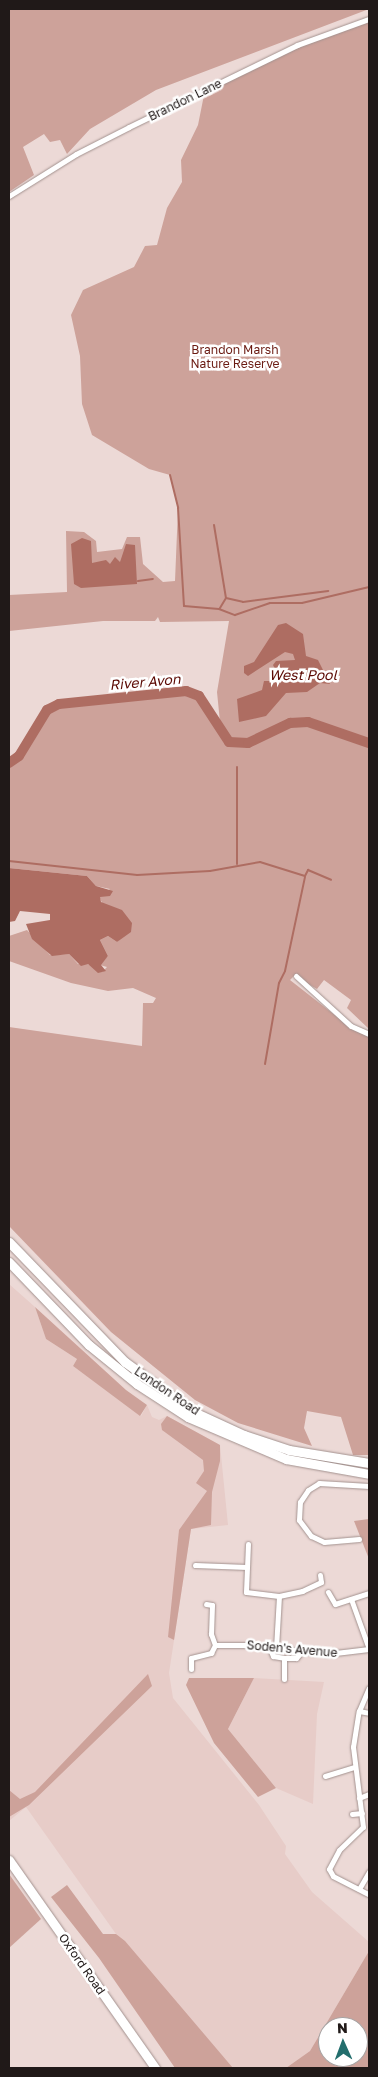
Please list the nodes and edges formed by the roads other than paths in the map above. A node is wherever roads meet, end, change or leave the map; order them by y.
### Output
1 (369, 19) edge
2 (9, 196) edge
3 (296, 976) dead end
4 (369, 1034) edge
5 (9, 1242) edge
6 (9, 1262) edge
7 (369, 1463) edge
8 (369, 1474) edge
9 (369, 1486) edge
10 (358, 1540) dead end
11 (248, 1544) dead end
12 (195, 1565) dead end
13 (247, 1567) junction
14 (320, 1575) dead end
15 (328, 1592) dead end
16 (369, 1593) edge
17 (278, 1596) junction
18 (350, 1599) junction
19 (206, 1604) dead end
20 (215, 1645) junction
21 (269, 1647) junction
22 (276, 1648) junction
23 (369, 1649) edge
24 (302, 1651) junction
25 (284, 1658) junction
26 (191, 1669) dead end
27 (284, 1679) dead end
28 (369, 1688) edge
29 (359, 1711) junction
30 (369, 1713) edge
31 (354, 1767) junction
32 (325, 1776) dead end
33 (369, 1794) edge
34 (359, 1798) junction
35 (362, 1813) junction
36 (352, 1814) dead end
37 (9, 1860) edge
38 (369, 1872) edge
39 (359, 1889) junction
40 (368, 1894) dead end
41 (155, 2068) edge

1 - 2 street, Brandon Lane
3 - 4 street
5 - 7 highway, London Road
6 - 8 highway, London Road
9 - 10 street
11 - 13 street
12 - 13 street
13 - 17 street
14 - 17 street
15 - 18 street
16 - 18 street
17 - 22 street
18 - 23 street
19 - 20 street
20 - 21 street, Soden's Avenue
20 - 26 street
21 - 22 street, Soden's Avenue
21 - 25 street
22 - 24 street, Soden's Avenue
23 - 24 street, Soden's Avenue
24 - 25 street
25 - 27 street
28 - 29 street
29 - 30 street
29 - 31 street
31 - 32 street
31 - 34 street
33 - 34 street
34 - 35 street
35 - 36 street
35 - 39 street
37 - 41 highway, Oxford Road
38 - 39 street
39 - 40 street

